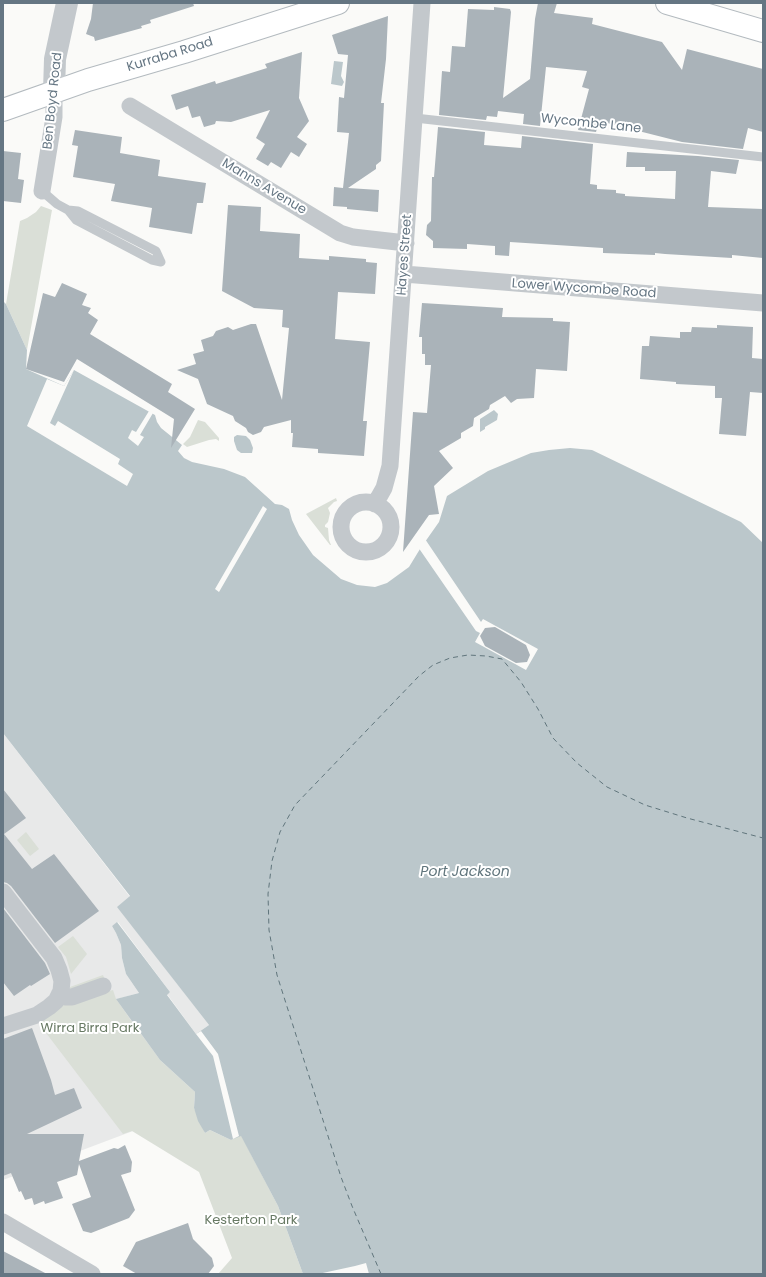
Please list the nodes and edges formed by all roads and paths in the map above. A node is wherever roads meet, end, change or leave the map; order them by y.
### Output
1 (67, 3) edge
2 (338, 3) edge
3 (422, 3) edge
4 (667, 3) edge
5 (694, 7) edge
6 (763, 31) edge
7 (54, 91) junction
8 (130, 106) dead end
9 (3, 110) edge
10 (415, 118) junction
11 (763, 157) edge
12 (42, 191) joint
13 (68, 210) junction
14 (406, 243) junction
15 (404, 274) junction
16 (763, 302) edge
17 (375, 504) dead end
18 (3, 892) edge
19 (103, 986) dead end
20 (59, 995) junction
21 (3, 1026) edge
22 (3, 1222) edge
23 (92, 1274) edge

1 - 7 street, Ben Boyd Road
2 - 7 main road, Kurraba Road
3 - 10 street, Hayes Street
4 - 5 main road
5 - 6 main road
7 - 9 main road, Kurraba Road
7 - 12 street, Ben Boyd Road
8 - 14 street, Manns Avenue
10 - 11 lane, Wycombe Lane
10 - 14 street, Hayes Street
12 - 13 lane, Ben Boyd Road
13 - 13 lane, Ben Boyd Road
14 - 15 street, Hayes Street
15 - 16 street, Lower Wycombe Road
15 - 17 street, Hayes Street
18 - 20 street
19 - 20 street
20 - 21 street
22 - 23 street

